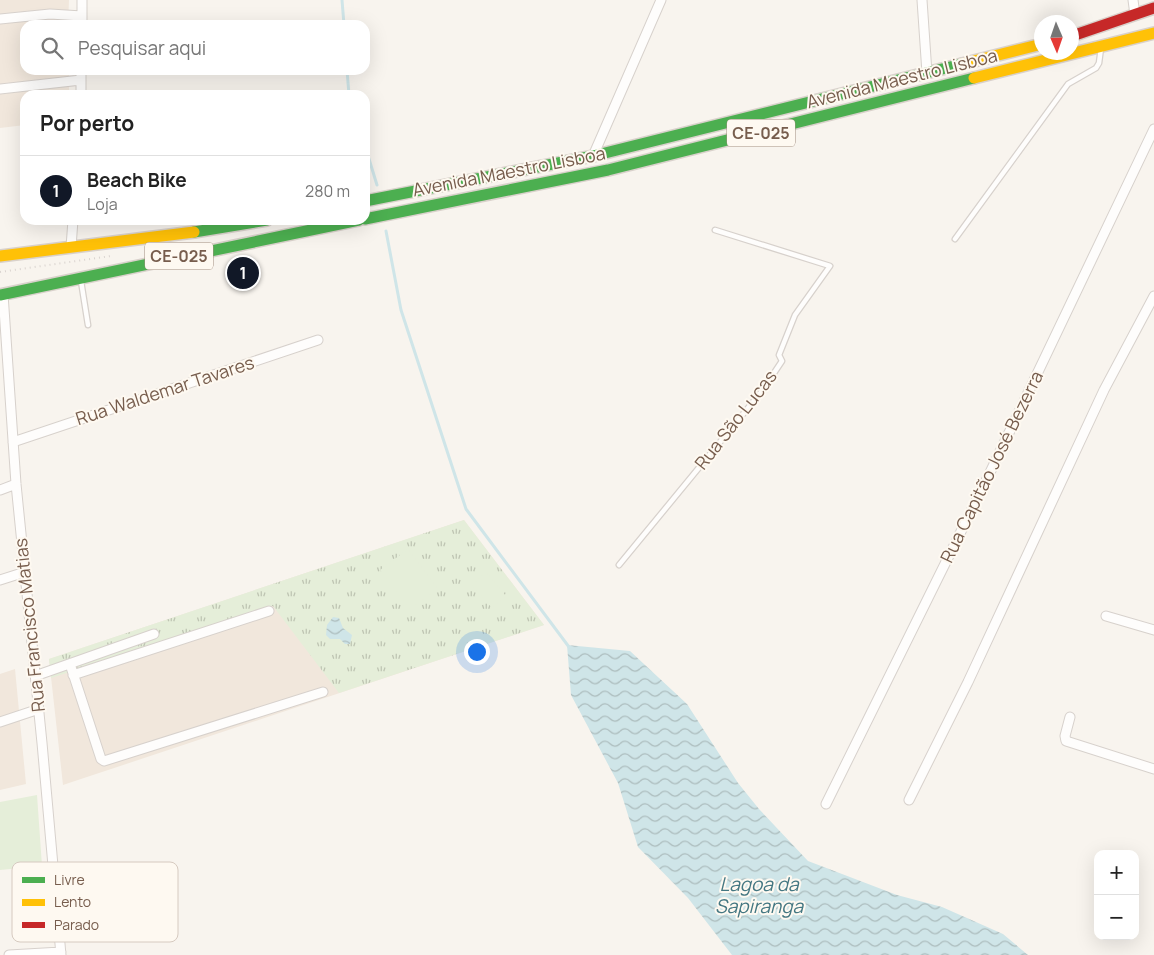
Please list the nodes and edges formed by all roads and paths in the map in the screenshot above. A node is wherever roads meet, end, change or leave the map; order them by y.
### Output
1 (82, 0) edge
2 (661, 0) edge
3 (922, 0) edge
4 (1133, 0) edge
5 (1154, 8) edge
6 (1134, 15) junction
7 (0, 19) edge
8 (77, 20) edge
9 (82, 20) edge
10 (1154, 33) edge
11 (1079, 34) edge
12 (1034, 46) edge
13 (1101, 47) junction
14 (927, 73) junction
15 (81, 75) edge
16 (81, 80) junction
17 (0, 89) edge
18 (81, 90) edge
19 (1154, 129) edge
20 (593, 156) junction
21 (370, 200) edge
22 (370, 218) edge
23 (73, 225) edge
24 (237, 225) edge
25 (335, 225) edge
26 (715, 230) dead end
27 (955, 239) dead end
28 (71, 247) junction
29 (0, 256) edge
30 (80, 277) junction
31 (2, 295) edge
32 (1154, 296) edge
33 (88, 324) dead end
34 (318, 340) dead end
35 (13, 442) junction
36 (16, 484) junction
37 (0, 490) edge
38 (619, 565) dead end
39 (24, 572) junction
40 (0, 580) edge
41 (269, 611) dead end
42 (1106, 616) dead end
43 (1154, 630) edge
44 (154, 634) dead end
45 (70, 664) junction
46 (73, 675) junction
47 (36, 676) junction
48 (323, 692) dead end
49 (39, 710) junction
50 (1070, 717) dead end
51 (0, 722) edge
52 (1154, 769) edge
53 (909, 800) dead end
54 (826, 804) dead end
55 (53, 862) edge
56 (61, 954) edge
57 (9, 955) edge

1 - 9 street
2 - 20 street
3 - 14 street
4 - 6 street
5 - 6 highway
6 - 11 highway
7 - 8 street
10 - 13 highway, Avenida Maestro Lisboa / CE-025
12 - 14 highway, Avenida Maestro Lisboa / CE-025
13 - 22 highway, Avenida Maestro Lisboa / CE-025
13 - 27 lane
14 - 20 highway, Avenida Maestro Lisboa / CE-025
15 - 16 street
16 - 17 street
16 - 18 street
19 - 54 street, Rua Capitão José Bezerra
20 - 21 highway, Avenida Maestro Lisboa / CE-025
23 - 28 street
24 - 28 highway, CE-025
25 - 30 highway, CE-025
26 - 38 lane, Rua São Lucas
28 - 29 highway, CE-025
30 - 31 highway, CE-025
30 - 33 lane
31 - 35 street, Rua Francisco Matias
32 - 53 street
34 - 35 street, Rua Waldemar Tavares
35 - 36 street, Rua Francisco Matias
36 - 37 street
36 - 39 street, Rua Francisco Matias
39 - 40 street
39 - 47 street, Rua Francisco Matias
41 - 46 street
42 - 43 street
44 - 45 street
45 - 46 street
45 - 47 street
46 - 48 street
47 - 49 street, Rua Francisco Matias
49 - 51 street
49 - 55 street, Rua Francisco Matias
50 - 52 street
56 - 57 street

